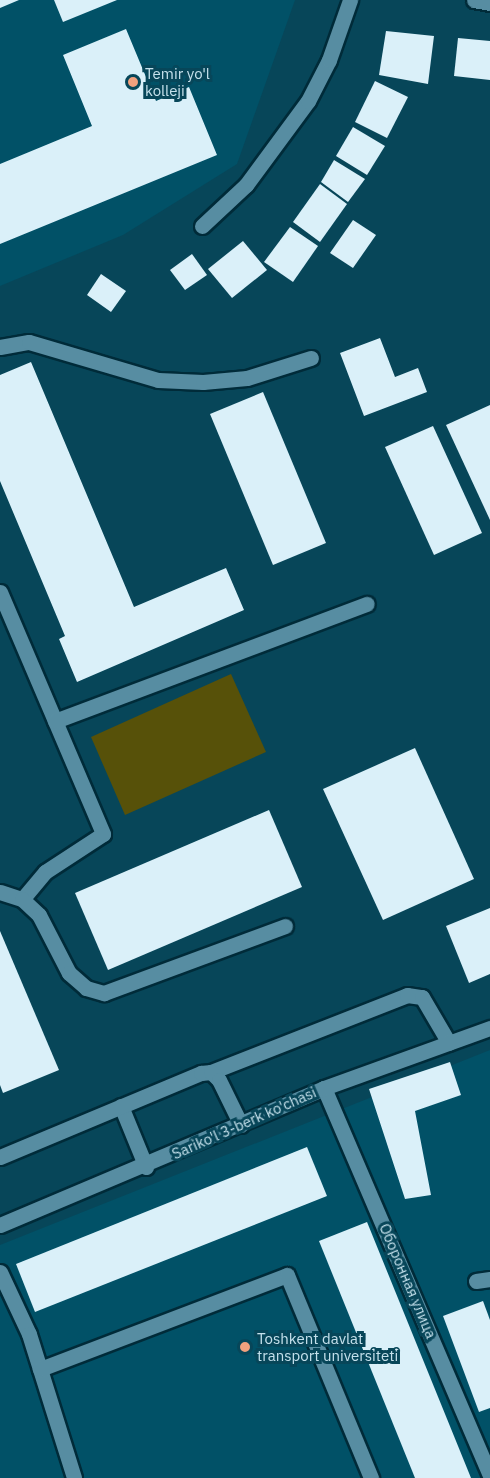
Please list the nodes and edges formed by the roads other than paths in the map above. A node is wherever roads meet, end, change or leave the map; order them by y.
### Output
1 (350, 0) edge
2 (474, 0) edge
3 (490, 3) edge
4 (202, 226) dead end
5 (0, 347) edge
6 (311, 358) dead end
7 (0, 592) edge
8 (367, 604) dead end
9 (55, 721) junction
10 (0, 892) edge
11 (22, 899) junction
12 (285, 926) dead end
13 (490, 1028) edge
14 (449, 1043) junction
15 (211, 1072) junction
16 (324, 1088) junction
17 (121, 1106) junction
18 (241, 1125) junction
19 (0, 1157) edge
20 (146, 1167) junction
21 (0, 1225) edge
22 (0, 1272) edge
23 (40, 1369) junction
24 (490, 1475) edge
25 (74, 1478) edge
26 (371, 1478) edge

1 - 4 street
2 - 3 street
5 - 6 street
7 - 9 street
8 - 9 street
9 - 11 street
10 - 11 street
11 - 12 street
13 - 14 street, Sariko'l 3-berk ko'chasi
14 - 15 street
14 - 16 street, Sariko'l 3-berk ko'chasi
15 - 17 street
15 - 18 street
16 - 18 street, Sariko'l 3-berk ko'chasi
16 - 24 street, Оборонная улица
17 - 19 street
17 - 20 street
18 - 20 street, Sariko'l 3-berk ko'chasi
20 - 21 street, Sariko'l 3-berk ko'chasi
22 - 23 street
23 - 25 street
23 - 26 street

